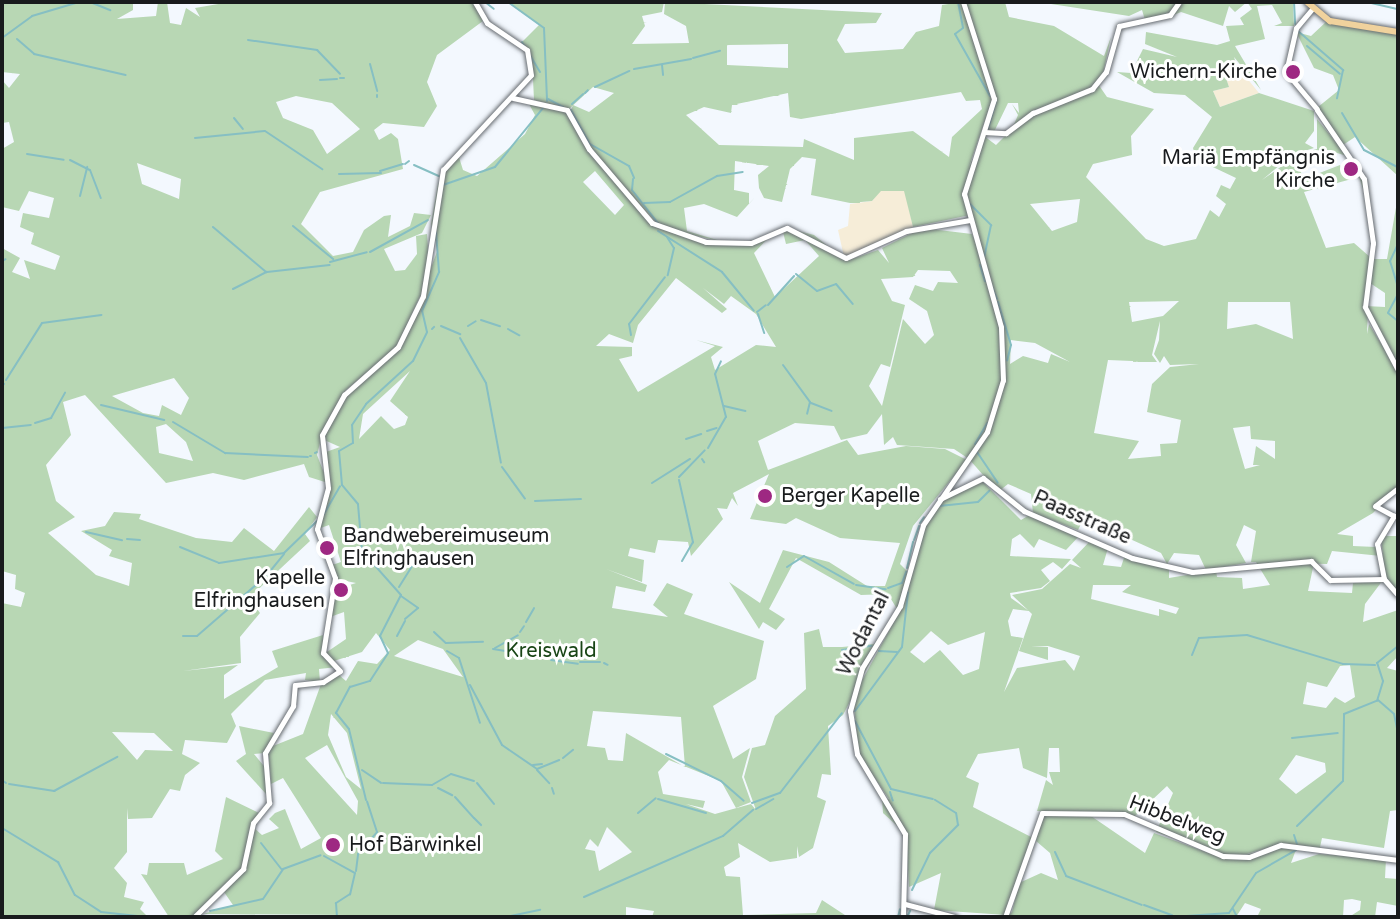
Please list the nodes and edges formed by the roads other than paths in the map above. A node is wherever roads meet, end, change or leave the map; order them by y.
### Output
1 (475, 2) edge
2 (963, 2) edge
3 (1179, 2) edge
4 (1310, 5) edge
5 (1398, 32) edge
6 (513, 98) junction
7 (984, 132) junction
8 (970, 220) junction
9 (1398, 370) edge
10 (983, 478) joint
11 (1398, 488) edge
12 (947, 494) junction
13 (1384, 579) junction
14 (1398, 595) edge
15 (1398, 860) edge
16 (909, 907) junction
17 (903, 916) edge
18 (194, 917) edge
19 (955, 917) edge
20 (1005, 917) edge

1 - 6 street
2 - 7 street
3 - 7 street
4 - 5 main road
4 - 9 street
6 - 8 street
6 - 18 street
7 - 8 street, Wodantal
8 - 12 street, Wodantal
10 - 12 street, Wodantal
10 - 13 street, Paasstraße
11 - 13 street
12 - 16 street, Wodantal
13 - 14 street
15 - 20 street, Hibbelweg
16 - 17 street, Wodantal
16 - 19 street

